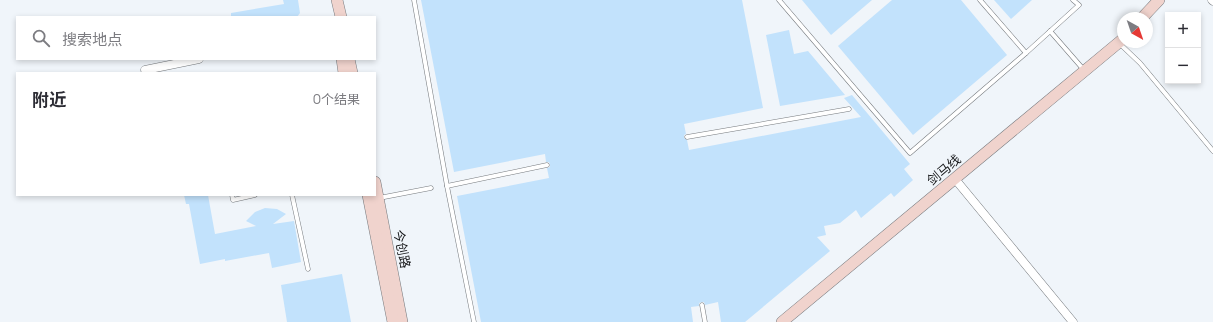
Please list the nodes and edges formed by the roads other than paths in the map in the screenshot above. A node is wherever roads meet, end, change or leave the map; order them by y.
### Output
1 (330, 0) edge
2 (337, 0) edge
3 (414, 0) edge
4 (778, 0) edge
5 (980, 0) edge
6 (1073, 0) edge
7 (1159, 0) edge
8 (1148, 12) edge
9 (334, 16) edge
10 (341, 16) edge
11 (1050, 31) junction
12 (1117, 44) edge
13 (1127, 48) edge
14 (1026, 53) junction
15 (193, 60) edge
16 (342, 60) edge
17 (350, 60) edge
18 (145, 70) dead end
19 (1085, 71) junction
20 (344, 72) edge
21 (352, 72) edge
22 (849, 109) dead end
23 (687, 137) dead end
24 (1213, 151) edge
25 (547, 165) dead end
26 (955, 180) junction
27 (447, 186) junction
28 (432, 188) dead end
29 (232, 196) edge
30 (251, 196) edge
31 (292, 196) edge
32 (373, 196) edge
33 (376, 196) edge
34 (308, 269) dead end
35 (702, 305) dead end
36 (393, 322) edge
37 (402, 322) edge
38 (474, 322) edge
39 (705, 322) edge
40 (782, 322) edge
41 (1073, 322) edge

1 - 9 main road
2 - 10 main road
3 - 27 lane
4 - 14 lane
5 - 14 lane
6 - 11 lane
7 - 8 main road
11 - 14 lane
11 - 19 lane
12 - 19 main road, 剑马线
13 - 24 lane
15 - 18 street
16 - 20 main road
17 - 21 main road
19 - 26 main road, 剑马线
22 - 23 lane
25 - 27 lane
26 - 40 main road, 剑马线
26 - 41 street
27 - 38 lane
28 - 33 lane
29 - 30 lane
31 - 34 lane
32 - 36 main road, 今创路
32 - 37 main road, 今创路
35 - 39 lane

